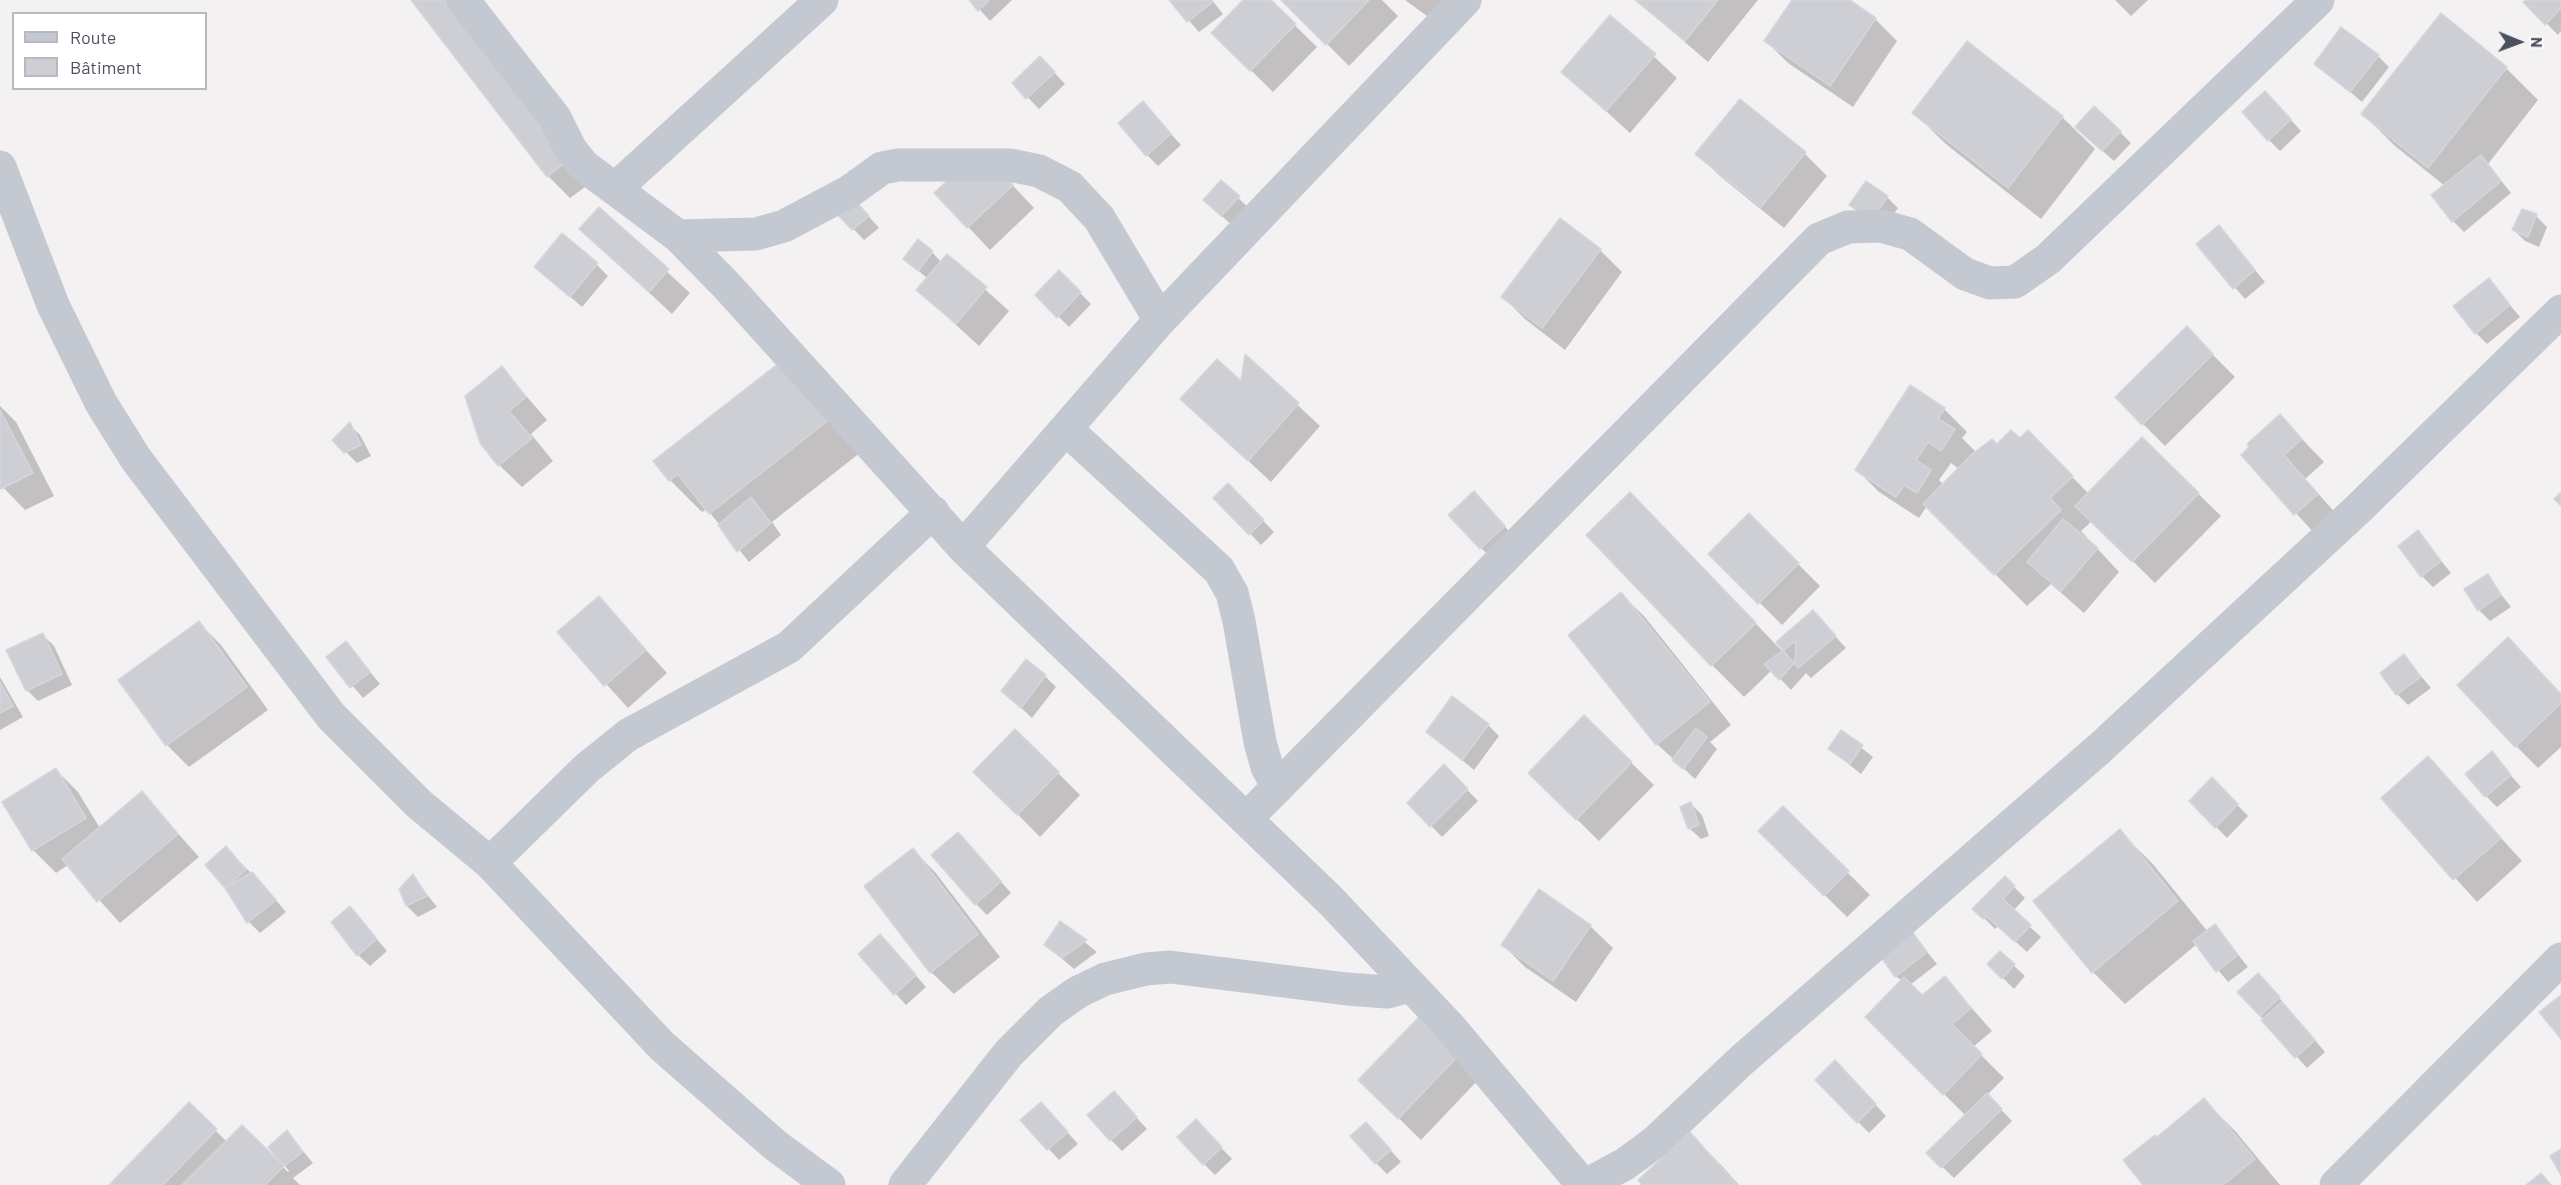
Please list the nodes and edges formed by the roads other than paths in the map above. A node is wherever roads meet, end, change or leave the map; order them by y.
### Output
1 (463, 0) edge
2 (822, 0) edge
3 (1465, 0) edge
4 (2318, 0) edge
5 (0, 167) edge
6 (616, 188) junction
7 (678, 236) junction
8 (2561, 311) edge
9 (1160, 320) junction
10 (1066, 429) junction
11 (933, 512) junction
12 (963, 547) junction
13 (1278, 787) junction
14 (1246, 819) junction
15 (490, 862) junction
16 (2561, 959) edge
17 (1410, 986) junction
18 (829, 1185) edge
19 (905, 1185) edge
20 (1584, 1185) edge
21 (2336, 1185) edge

1 - 6 street
2 - 6 street
3 - 9 street
4 - 13 street
5 - 15 street
6 - 7 street
7 - 9 street
7 - 11 street
8 - 20 street
9 - 10 street
10 - 12 street
10 - 13 street
11 - 12 street
11 - 15 street
12 - 14 street
13 - 14 street
14 - 17 street
15 - 18 street
16 - 21 street
17 - 19 street
17 - 20 street

